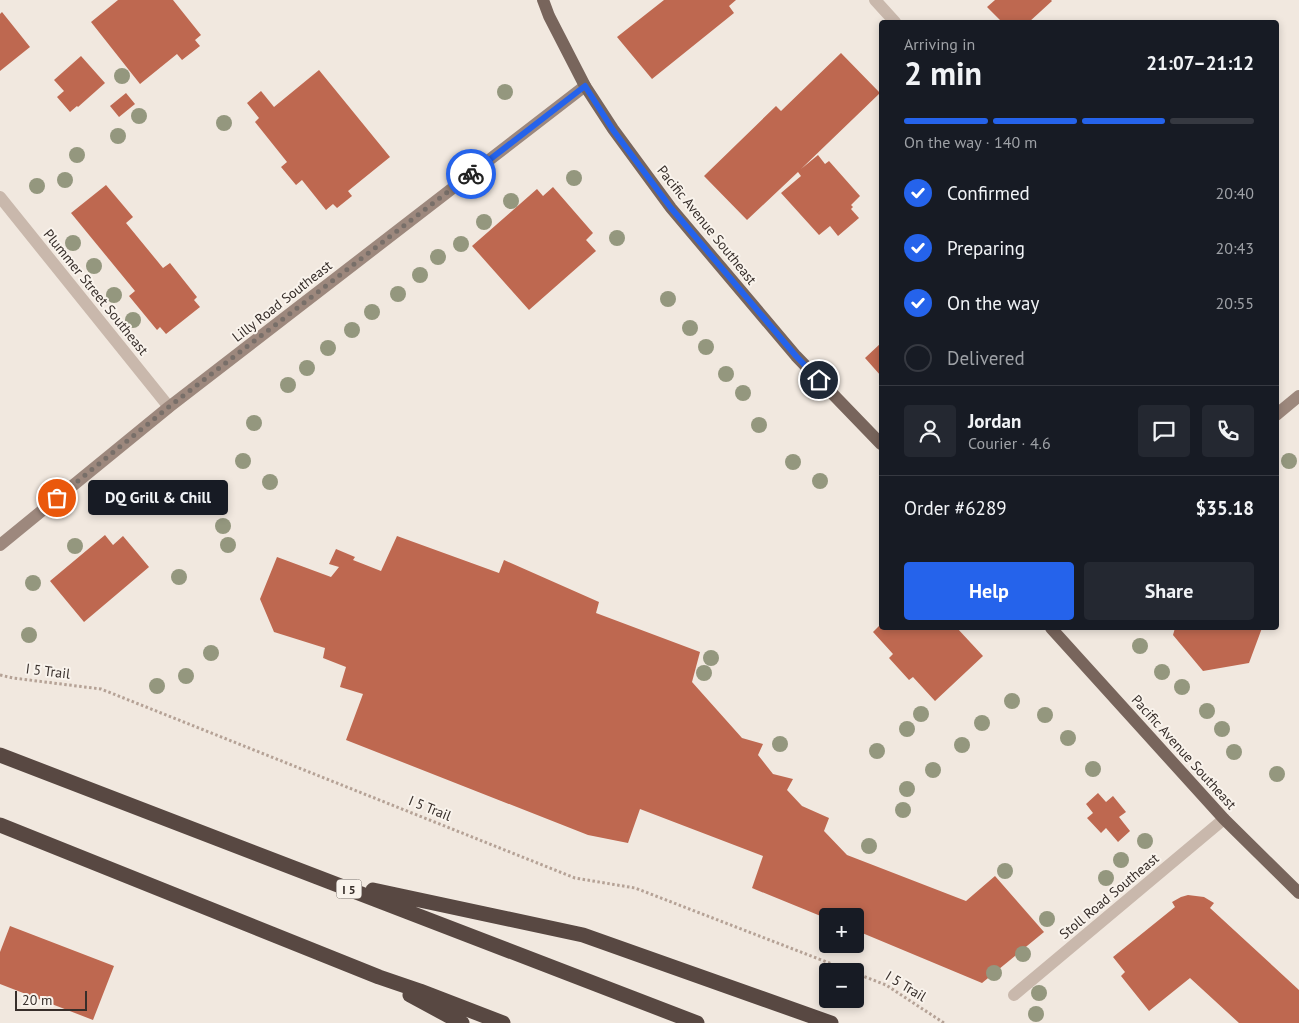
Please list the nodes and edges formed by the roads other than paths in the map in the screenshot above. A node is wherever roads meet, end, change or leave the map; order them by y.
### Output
1 (543, 0) edge
2 (875, 0) edge
3 (894, 20) edge
4 (585, 86) junction
5 (0, 196) edge
6 (1299, 396) edge
7 (170, 406) junction
8 (1279, 413) edge
9 (879, 442) edge
10 (0, 545) edge
11 (1052, 630) edge
12 (0, 755) edge
13 (1224, 819) junction
14 (0, 825) edge
15 (327, 880) junction
16 (1299, 893) edge
17 (379, 977) junction
18 (1014, 995) dead end
19 (462, 1023) edge
20 (503, 1023) edge
21 (697, 1023) edge
22 (831, 1023) edge

1 - 4 main road, Pacific Avenue Southeast
2 - 3 street
4 - 7 street, Lilly Road Southeast
4 - 9 main road, Pacific Avenue Southeast
5 - 7 street, Plummer Street Southeast
6 - 8 street
7 - 10 street, Lilly Road Southeast
11 - 13 main road, Pacific Avenue Southeast
12 - 15 highway, I 5
13 - 16 main road, Pacific Avenue Southeast
13 - 18 street, Stoll Road Southeast
14 - 17 highway
15 - 21 highway, I 5
15 - 22 highway
17 - 19 highway
17 - 20 highway

